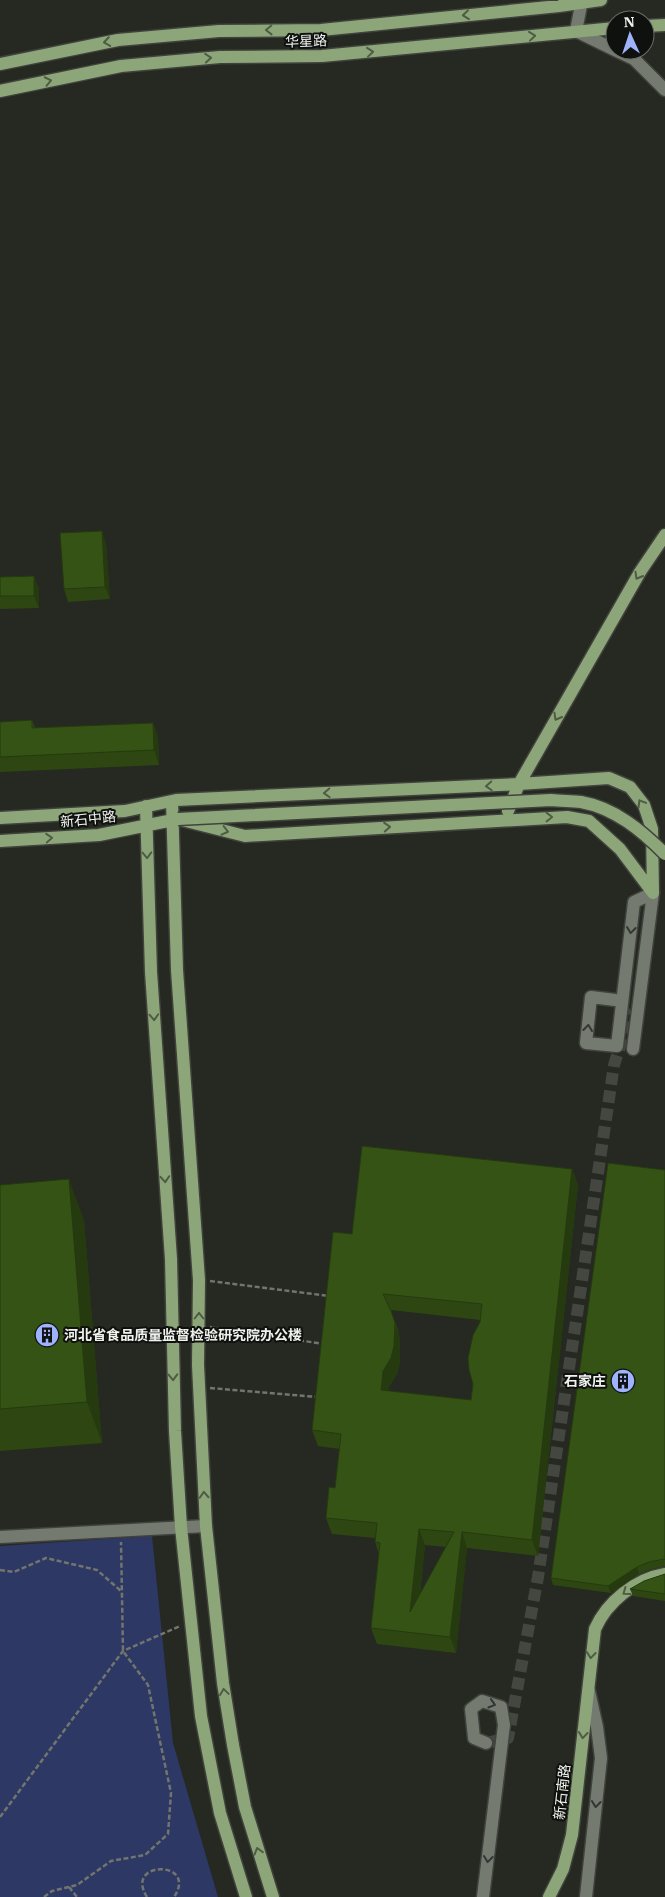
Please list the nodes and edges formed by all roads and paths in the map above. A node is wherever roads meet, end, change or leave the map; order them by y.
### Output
1 (601, 0) edge
2 (581, 1) edge
3 (605, 29) edge
4 (576, 31) junction
5 (605, 45) edge
6 (635, 60) edge
7 (0, 64) edge
8 (665, 90) edge
9 (0, 92) edge
10 (665, 535) edge
11 (519, 784) junction
12 (172, 801) junction
13 (146, 806) junction
14 (0, 818) edge
15 (504, 819) junction
16 (175, 820) junction
17 (146, 825) junction
18 (0, 841) edge
19 (665, 854) edge
20 (652, 893) junction
21 (615, 1000) dead end
22 (633, 1049) dead end
23 (199, 1280) junction
24 (334, 1296) edge
25 (199, 1325) junction
26 (328, 1345) edge
27 (199, 1387) junction
28 (323, 1397) edge
29 (206, 1526) junction
30 (181, 1527) junction
31 (120, 1531) junction
32 (0, 1537) edge
33 (0, 1570) edge
34 (665, 1574) edge
35 (121, 1592) junction
36 (190, 1622) junction
37 (123, 1651) junction
38 (588, 1686) junction
39 (486, 1743) dead end
40 (0, 1817) edge
41 (69, 1887) junction
42 (44, 1897) edge
43 (77, 1897) edge
44 (147, 1897) edge
45 (174, 1897) edge
46 (246, 1897) edge
47 (273, 1897) edge
48 (483, 1897) edge
49 (549, 1897) edge
50 (586, 1897) edge

1 - 2 main road, 华星路
2 - 4 street
2 -> 7 main road, 华星路
3 - 4 main road, 华星路
4 - 5 street
9 -> 4 main road, 华星路
6 - 8 street
10 -> 11 main road
11 -> 12 main road, 新石中路
11 - 15 main road
20 -> 11 main road, 新石中路
12 - 13 main road, 新石中路
12 - 16 main road
13 - 14 main road, 新石中路
13 - 17 main road
16 -> 15 main road
15 -> 20 main road
16 - 17 main road, 新石中路
16 - 19 main road, 新石中路, bridge
16 - 23 main road
18 -> 17 main road, 新石中路
17 -> 30 main road
20 -> 21 street
20 - 22 street
23 - 24 path
25 -> 23 main road
25 - 26 path
25 - 27 main road
27 - 28 path
29 -> 27 main road
29 - 30 street
47 -> 29 main road
30 - 31 street
30 - 36 main road
31 - 32 street
31 - 35 path
33 - 35 path
34 -> 38 main road, 新石南路
35 - 37 path
36 - 37 path
36 - 46 main road
37 - 40 path
37 - 41 path
38 -> 49 main road, 新石南路
38 -> 50 street
39 -> 48 street
41 - 42 path
41 - 43 path
44 - 45 path

